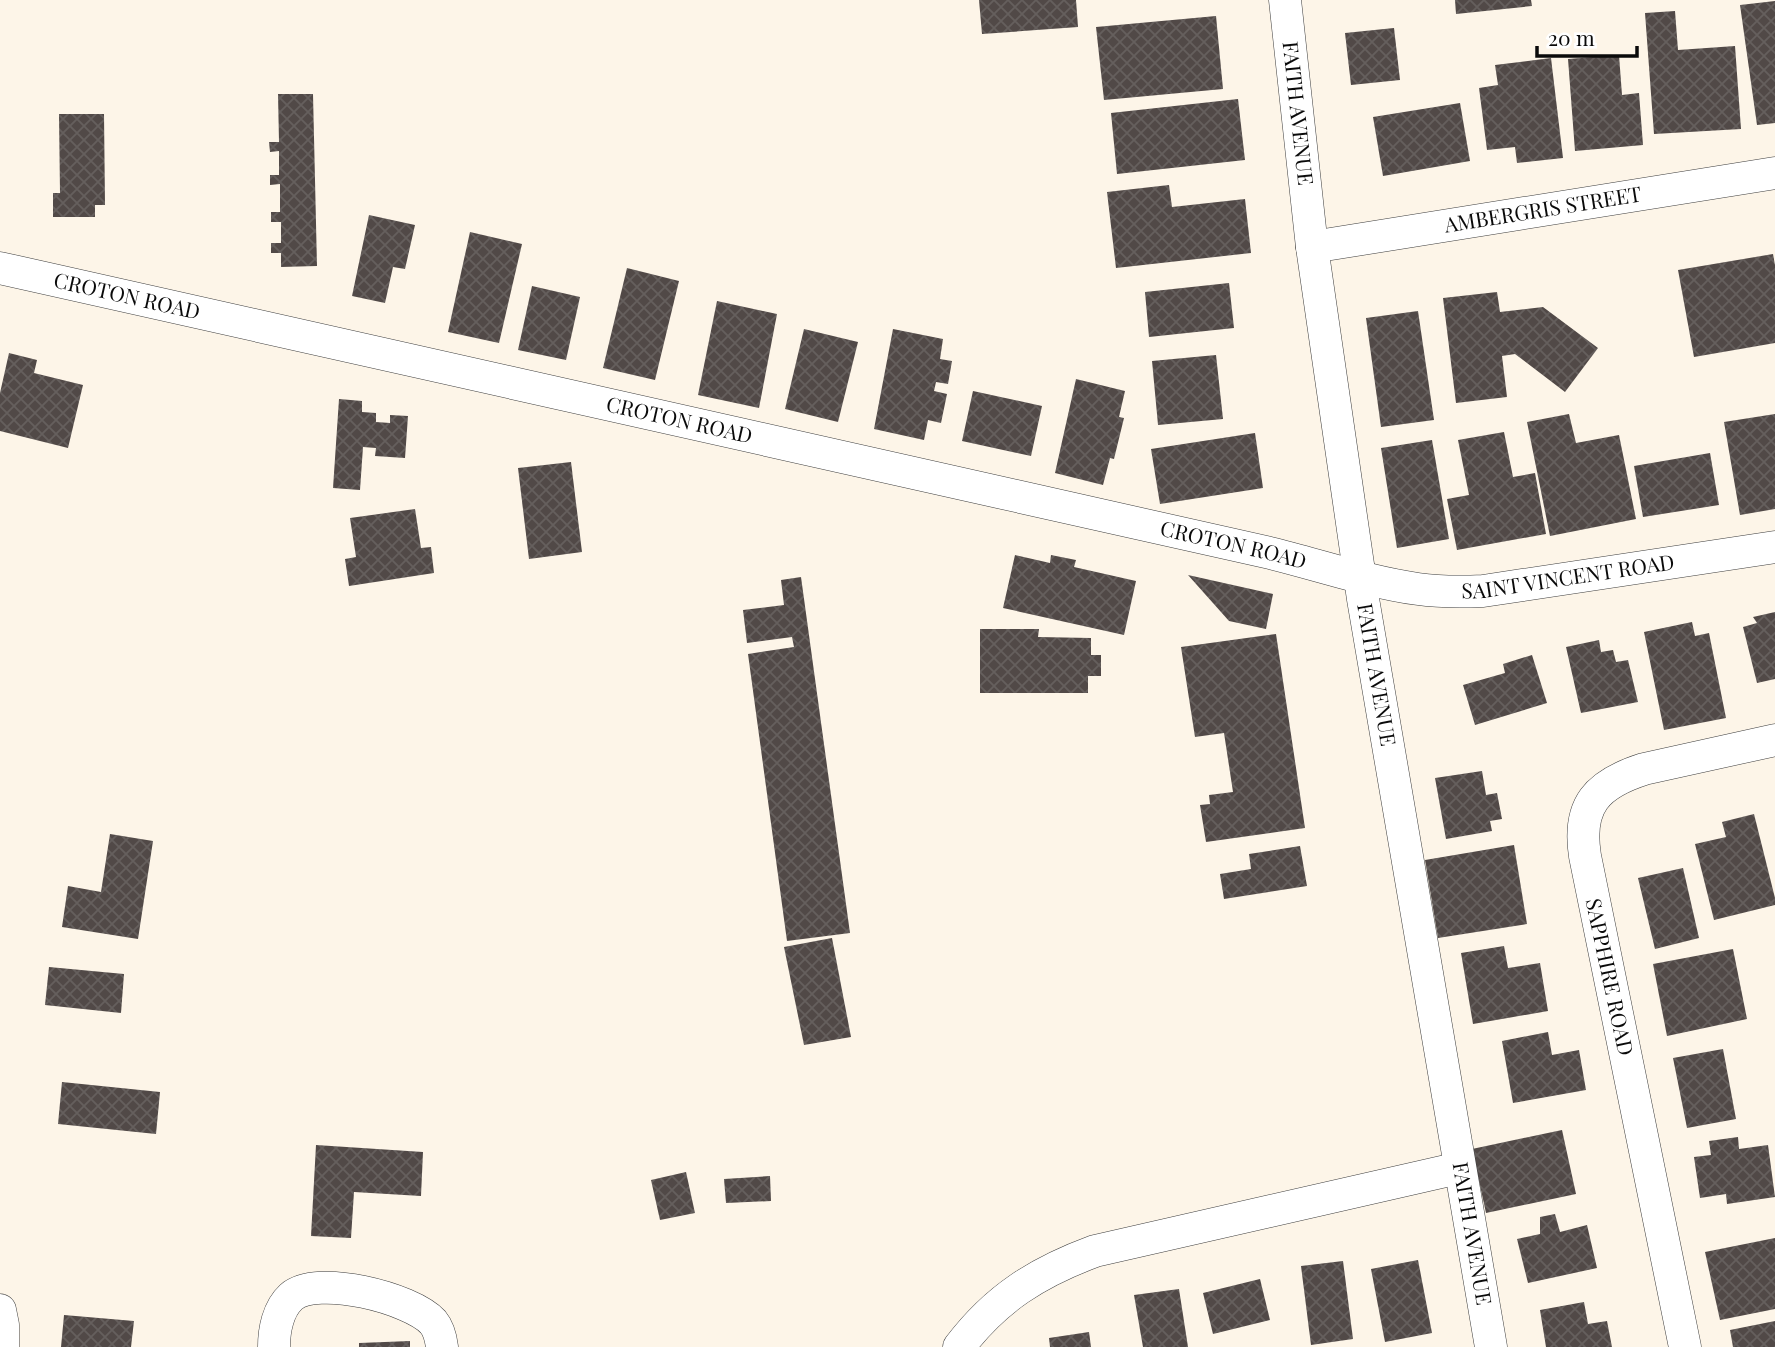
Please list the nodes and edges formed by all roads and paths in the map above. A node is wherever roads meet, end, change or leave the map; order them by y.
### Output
1 (1285, 0) edge
2 (1775, 173) edge
3 (1312, 247) junction
4 (0, 268) edge
5 (1775, 547) edge
6 (1359, 576) junction
7 (1775, 740) edge
8 (1459, 1168) junction
9 (0, 1310) edge
10 (4, 1347) edge
11 (274, 1347) edge
12 (442, 1347) edge
13 (959, 1347) edge
14 (1491, 1347) edge
15 (1685, 1347) edge

1 - 3 street, FAITH AVENUE
2 - 3 street, AMBERGRIS STREET
3 - 6 street, FAITH AVENUE
4 - 6 street, CROTON ROAD
5 - 6 street, SAINT VINCENT ROAD
6 - 8 street, FAITH AVENUE
7 - 15 street, SAPPHIRE ROAD
8 - 13 street
8 - 14 street, FAITH AVENUE
9 - 10 street
11 - 12 street

